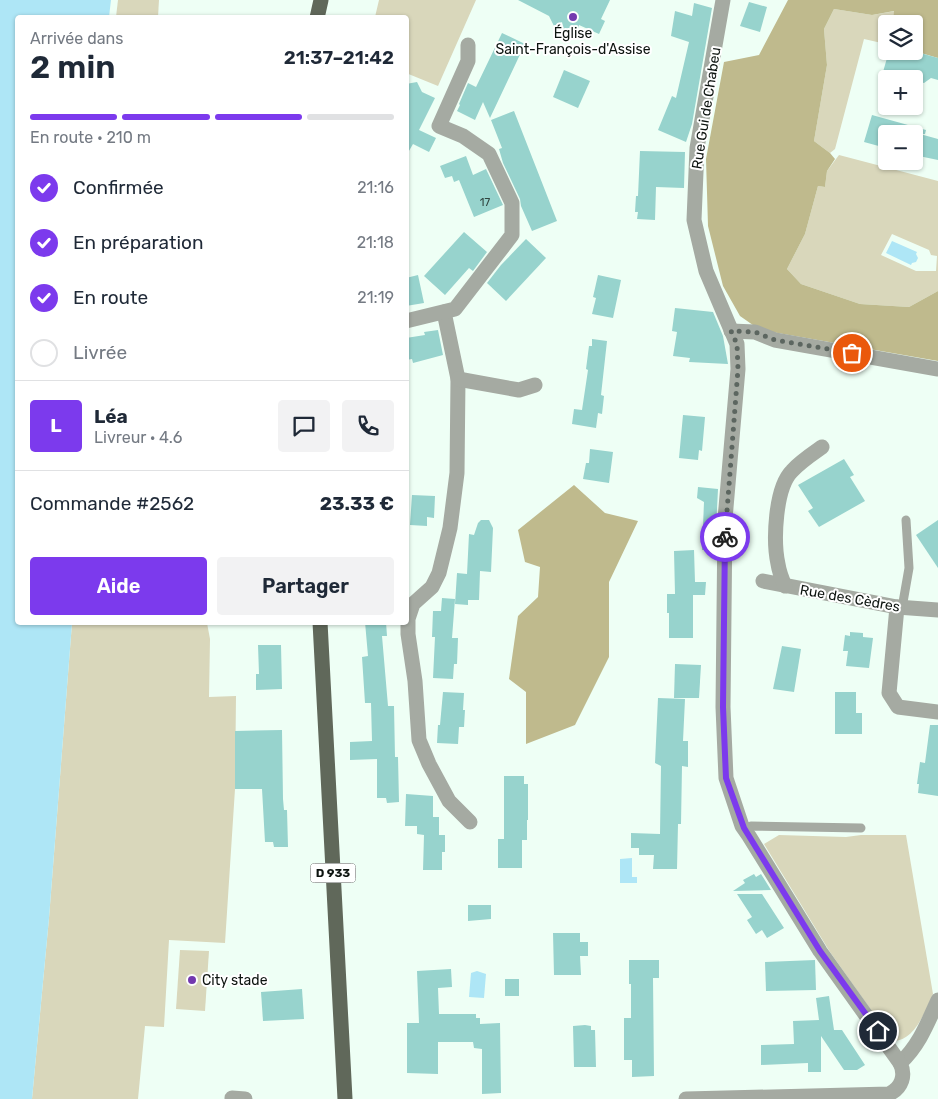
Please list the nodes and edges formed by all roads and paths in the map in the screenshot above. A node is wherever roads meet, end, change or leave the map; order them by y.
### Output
1 (321, 0) edge
2 (723, 0) edge
3 (318, 15) edge
4 (468, 45) dead end
5 (444, 312) junction
6 (409, 320) edge
7 (734, 337) junction
8 (938, 369) edge
9 (458, 379) junction
10 (535, 384) dead end
11 (822, 447) dead end
12 (906, 520) dead end
13 (763, 581) dead end
14 (785, 586) junction
15 (899, 607) junction
16 (938, 610) edge
17 (409, 615) edge
18 (320, 625) edge
19 (408, 625) edge
20 (938, 712) edge
21 (470, 822) dead end
22 (744, 828) junction
23 (861, 828) dead end
24 (938, 1000) edge
25 (900, 1063) junction
26 (345, 1099) edge
27 (686, 1099) edge

1 - 3 main road
2 - 7 street, Rue Gui de Chabeu
4 - 5 street
5 - 6 street
5 - 9 street
7 - 8 street
7 - 22 street, Rue Gui de Chabeu
9 - 10 street
9 - 17 street
11 - 14 street
12 - 15 lane
13 - 14 street, Rue des Cèdres
14 - 15 street, Rue des Cèdres
15 - 16 street, Rue des Cèdres
15 - 20 street
18 - 26 main road, D 933
19 - 21 street
22 - 23 lane
22 - 25 street, Rue Gui de Chabeu
24 - 25 street
25 - 27 street

